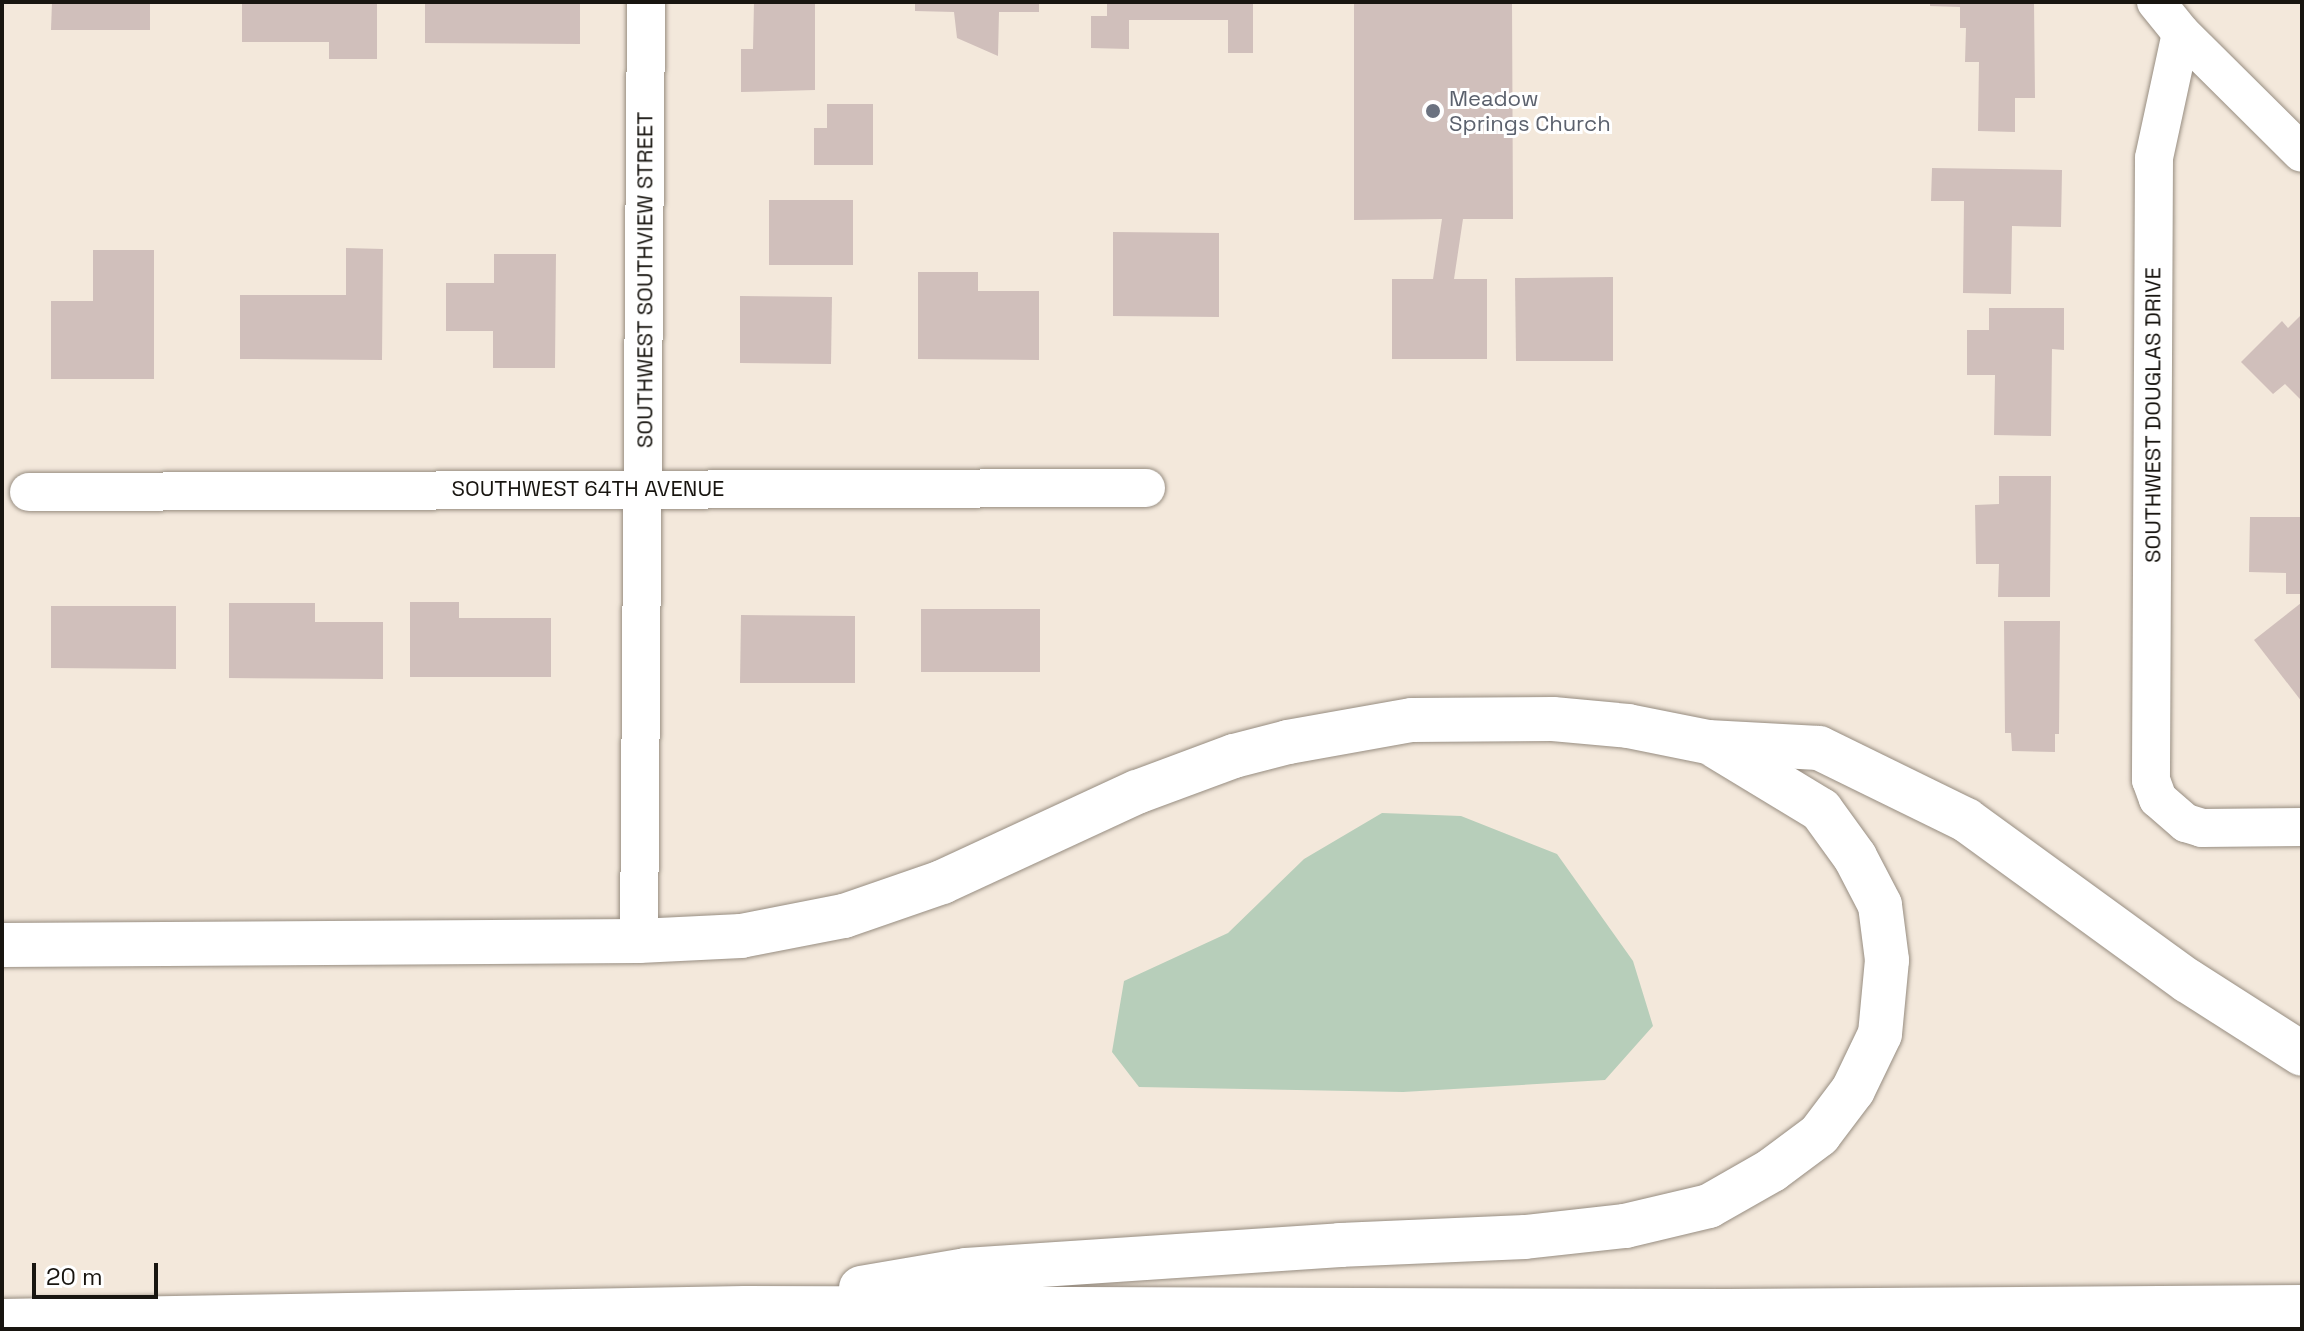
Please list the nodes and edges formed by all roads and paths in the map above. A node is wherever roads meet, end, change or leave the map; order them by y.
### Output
1 (646, 2) edge
2 (2156, 2) edge
3 (2181, 33) junction
4 (2302, 153) edge
5 (644, 488) junction
6 (1146, 488) dead end
7 (29, 492) dead end
8 (1708, 742) junction
9 (2302, 827) edge
10 (639, 941) junction
11 (2, 945) edge
12 (2302, 1054) edge
13 (2302, 1307) edge
14 (745, 1308) junction
15 (2, 1321) edge

1 - 5 street, SOUTHWEST SOUTHVIEW STREET
2 - 3 street
3 - 4 street
3 - 9 street, SOUTHWEST DOUGLAS DRIVE
5 - 6 street, SOUTHWEST 64TH AVENUE
5 - 7 street, SOUTHWEST 64TH AVENUE
5 - 10 street, SOUTHWEST SOUTHVIEW STREET
8 - 10 main road
8 - 12 main road
8 - 14 main road
10 - 11 main road
13 - 14 main road
14 - 15 main road

